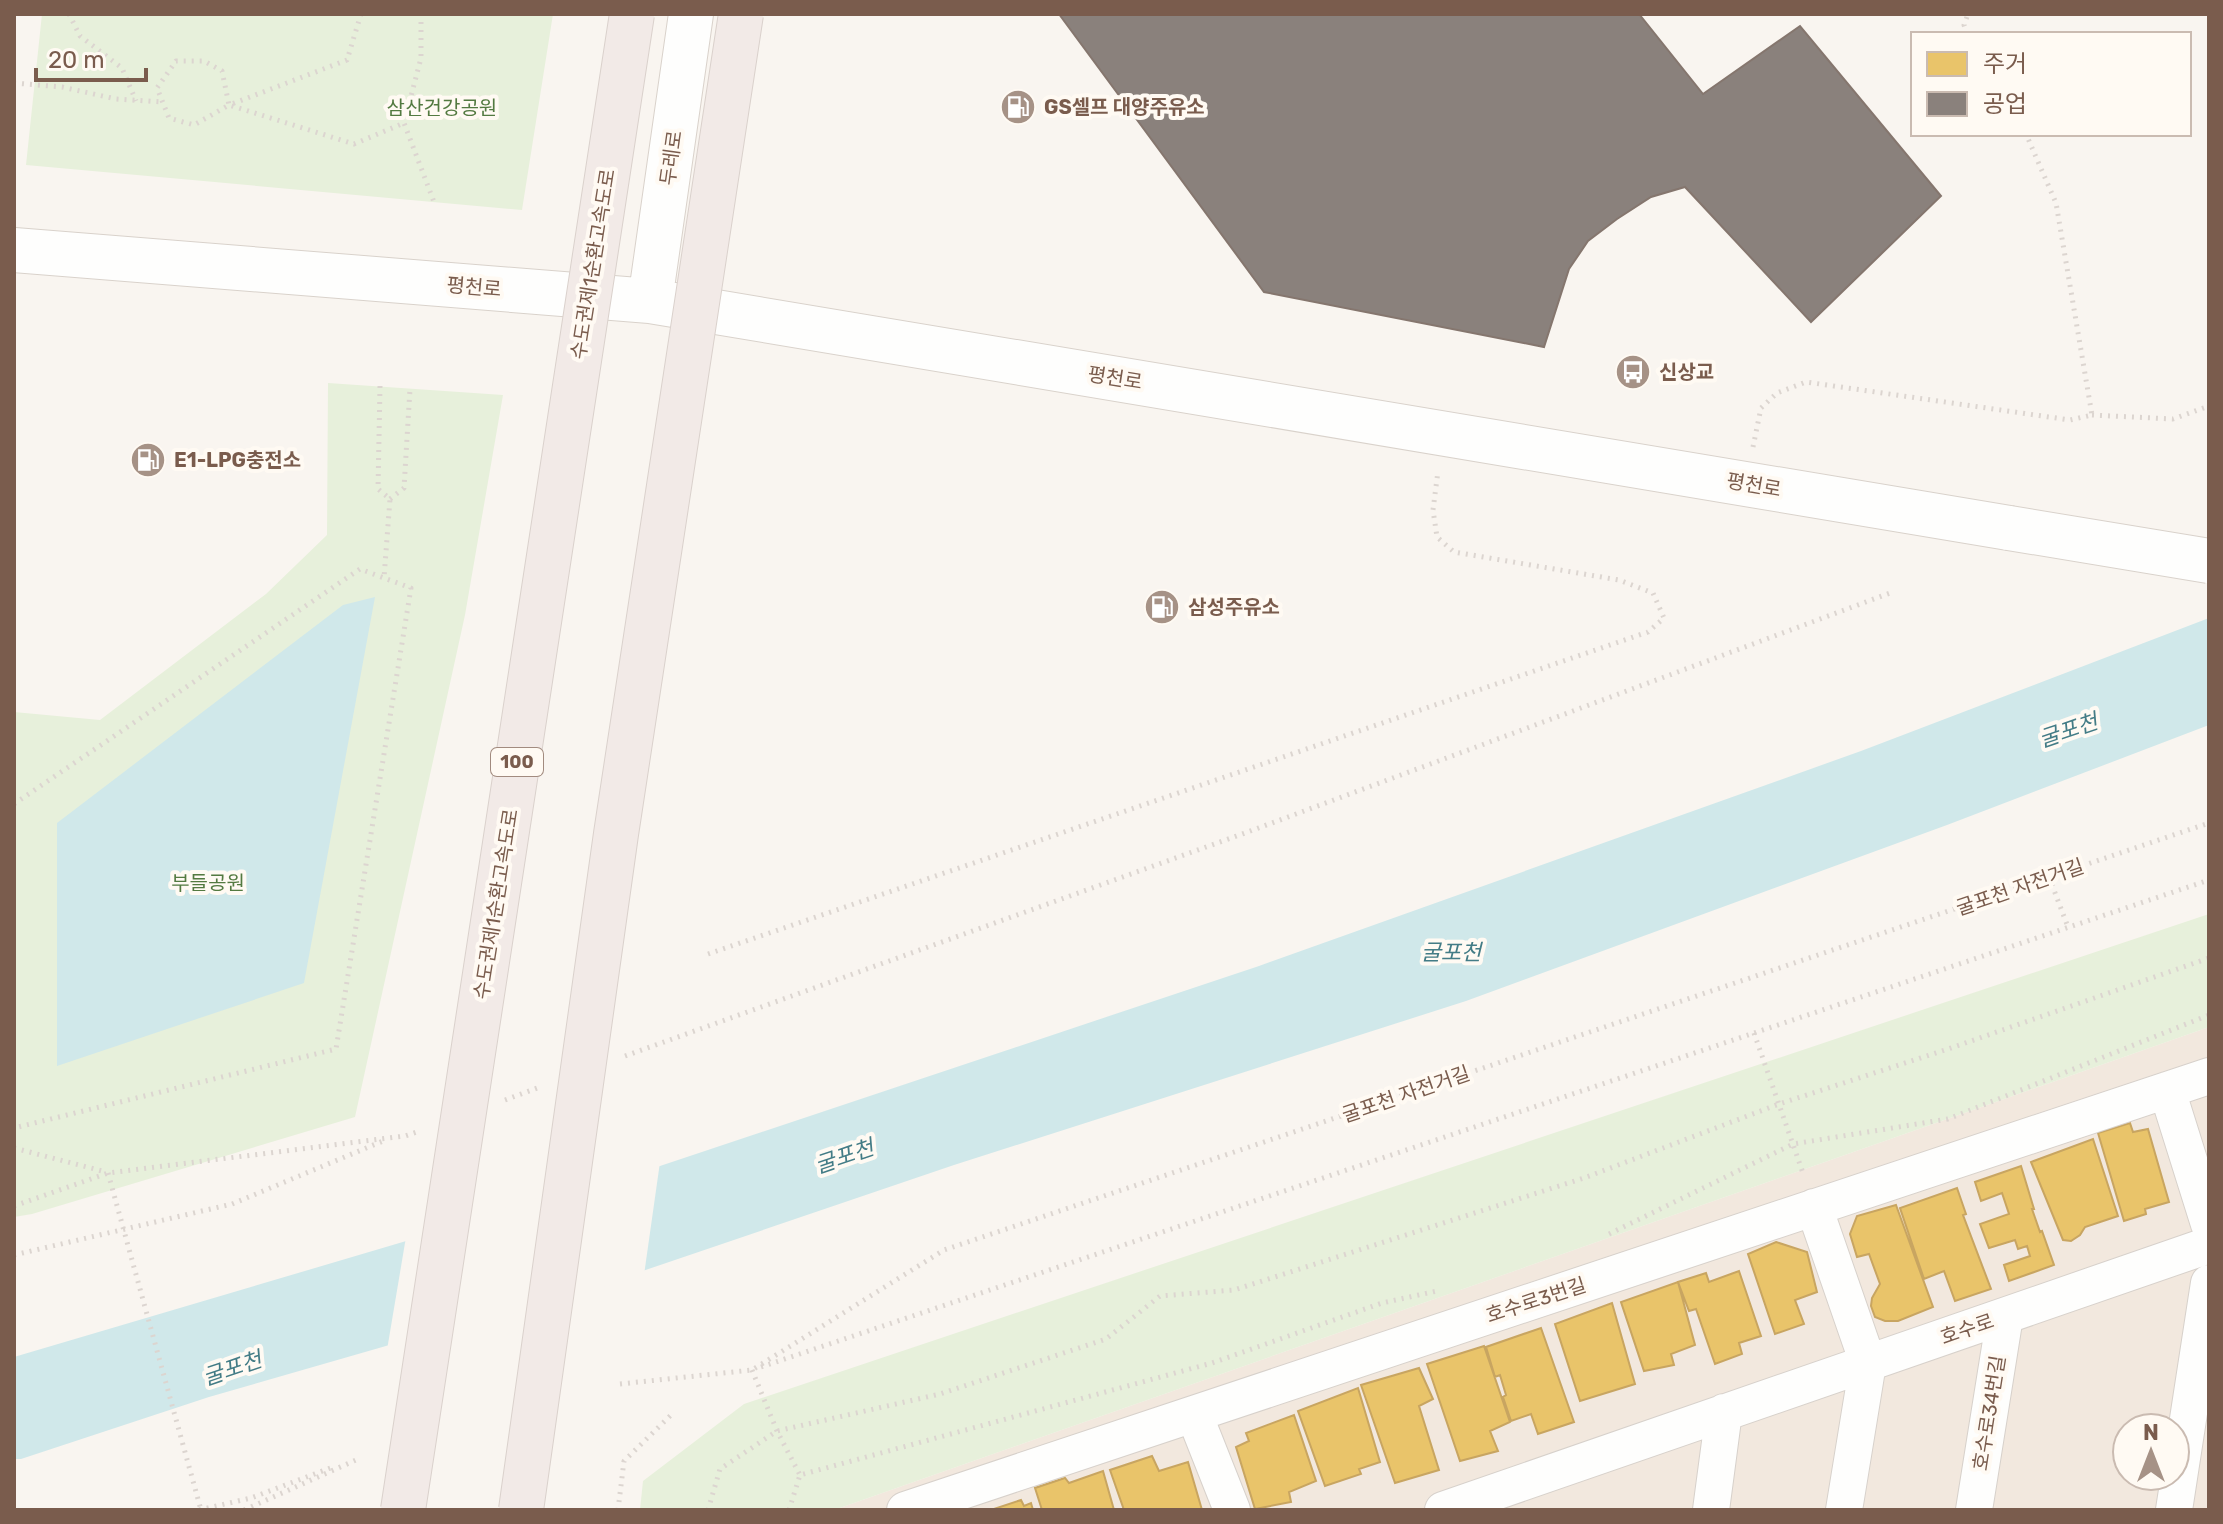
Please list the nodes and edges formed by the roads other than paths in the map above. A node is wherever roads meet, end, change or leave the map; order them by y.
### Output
1 (632, 14) edge
2 (691, 14) edge
3 (741, 14) edge
4 (14, 250) edge
5 (650, 301) junction
6 (2209, 561) edge
7 (2209, 1076) edge
8 (2167, 1090) junction
9 (1814, 1207) junction
10 (2209, 1224) edge
11 (2209, 1245) edge
12 (2209, 1283) edge
13 (2005, 1316) junction
14 (1868, 1363) junction
15 (1724, 1412) junction
16 (1194, 1414) junction
17 (1464, 1506) edge
18 (403, 1510) edge
19 (521, 1510) edge
20 (905, 1510) edge
21 (1232, 1510) edge
22 (1711, 1510) edge
23 (1844, 1510) edge
24 (1974, 1510) edge
25 (2174, 1510) edge

1 - 18 highway, 수도권제1순환고속도로 / 100, bridge
2 - 5 main road, 두레로
3 - 19 highway, bridge
4 - 5 main road, 평천로
5 - 6 main road, 평천로, bridge
7 - 8 street, 호수로3번길
8 - 9 street, 호수로3번길
8 - 10 street
9 - 14 street
9 - 16 street, 호수로3번길
11 - 13 street, 호수로
12 - 25 street
13 - 14 street, 호수로
13 - 24 street, 호수로34번길
14 - 15 street, 호수로
14 - 23 street
15 - 17 street, 호수로
15 - 22 street
16 - 20 street, 호수로3번길
16 - 21 street

